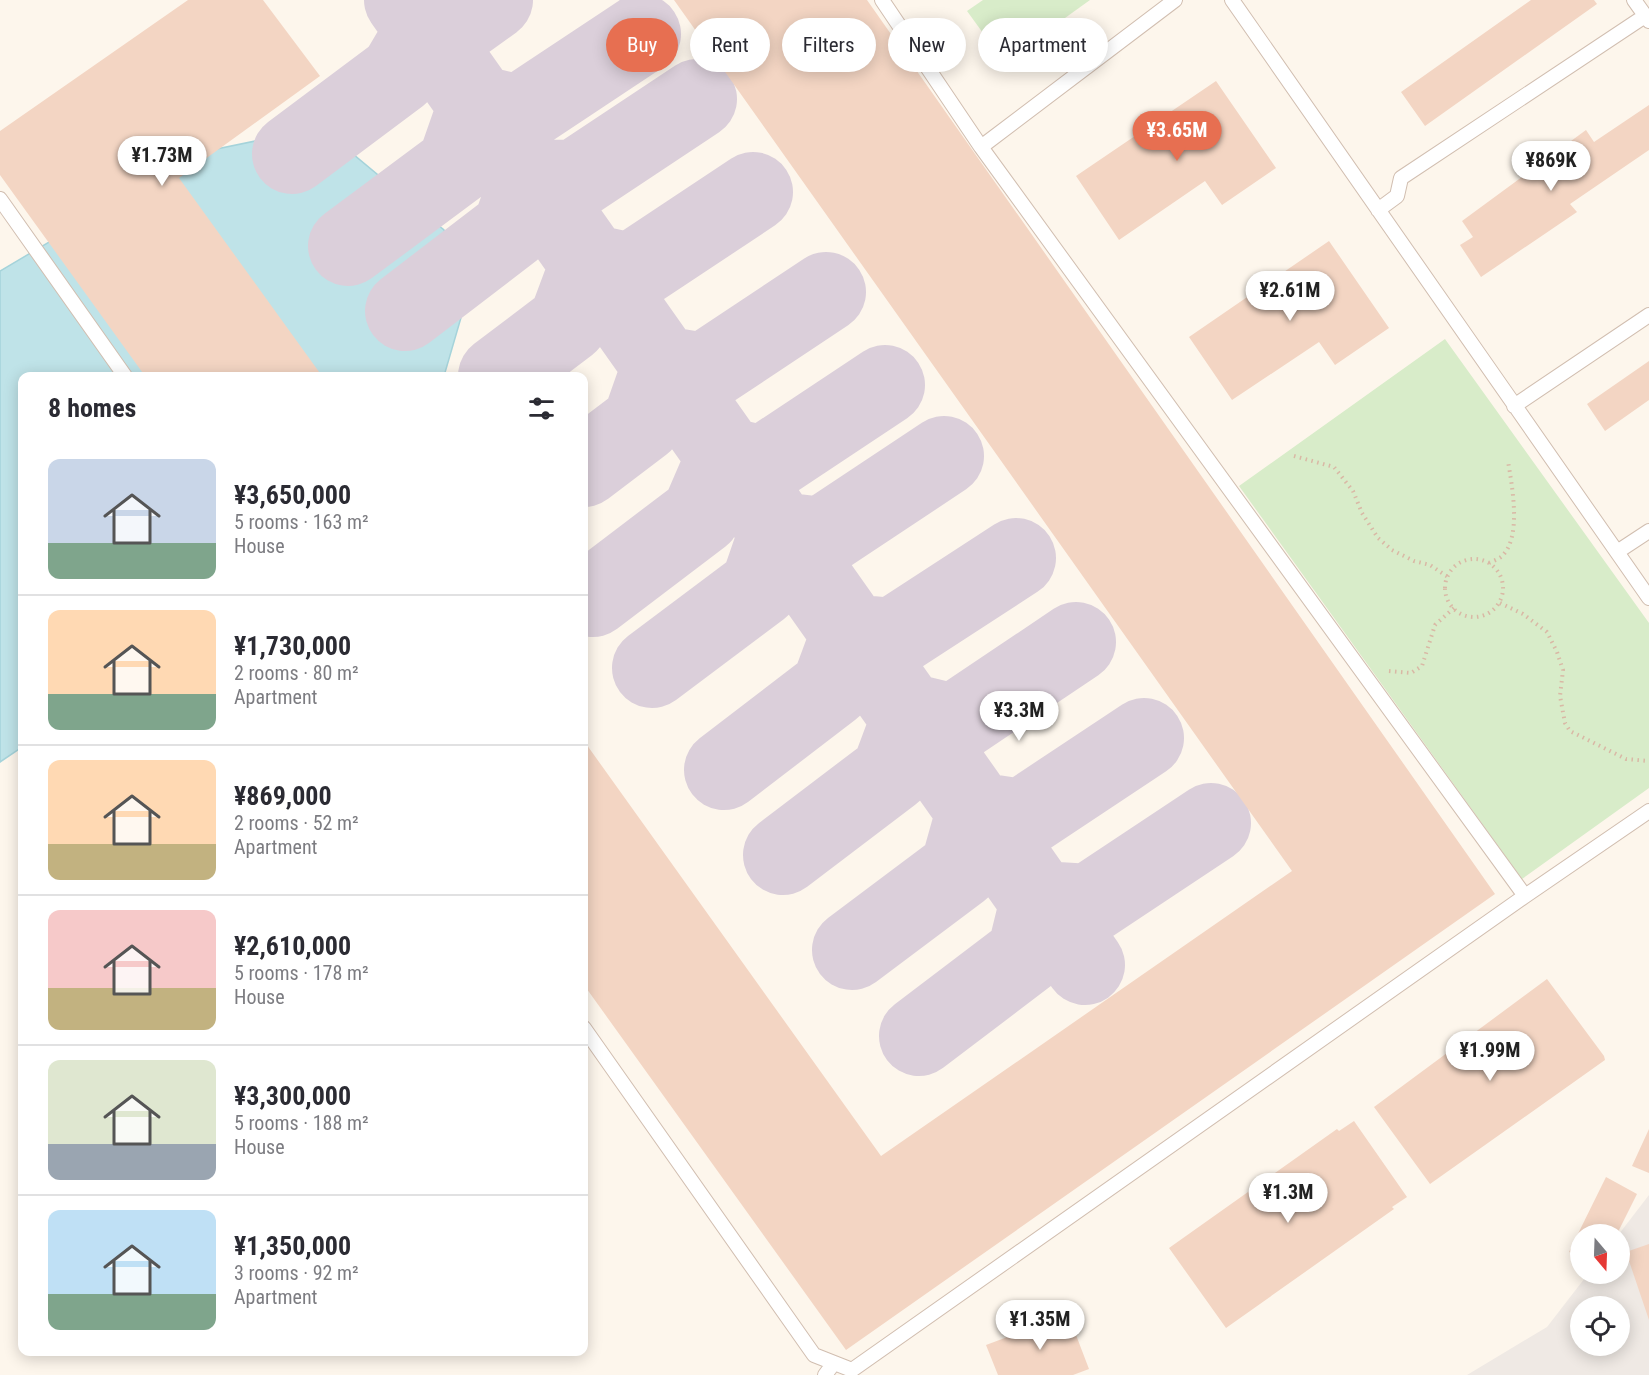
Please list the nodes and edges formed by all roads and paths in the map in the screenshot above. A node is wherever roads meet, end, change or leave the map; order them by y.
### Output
1 (882, 0) edge
2 (1232, 0) edge
3 (1634, 0) edge
4 (1168, 2) edge
5 (1647, 18) edge
6 (981, 147) junction
7 (0, 199) edge
8 (1378, 210) junction
9 (1649, 315) edge
10 (122, 372) edge
11 (1514, 406) junction
12 (1293, 456) dead end
13 (1508, 461) dead end
14 (1649, 531) edge
15 (1617, 552) junction
16 (1489, 563) junction
17 (1448, 577) junction
18 (1649, 598) edge
19 (1500, 603) junction
20 (1455, 608) junction
21 (1358, 665) junction
22 (1649, 761) edge
23 (1649, 811) edge
24 (1525, 896) junction
25 (588, 1034) edge
26 (834, 1363) junction
27 (825, 1375) edge

1 - 6 lane
2 - 8 lane
3 - 5 lane
4 - 6 lane
5 - 8 lane
6 - 21 lane
7 - 10 lane
8 - 11 lane
9 - 11 lane
11 - 15 lane
12 - 17 path
13 - 16 path
14 - 15 lane
15 - 18 lane
16 - 17 path
16 - 19 path
17 - 20 path
19 - 20 path
19 - 22 path
20 - 21 path
21 - 24 lane
23 - 24 lane
24 - 26 lane
25 - 26 lane
26 - 27 lane

